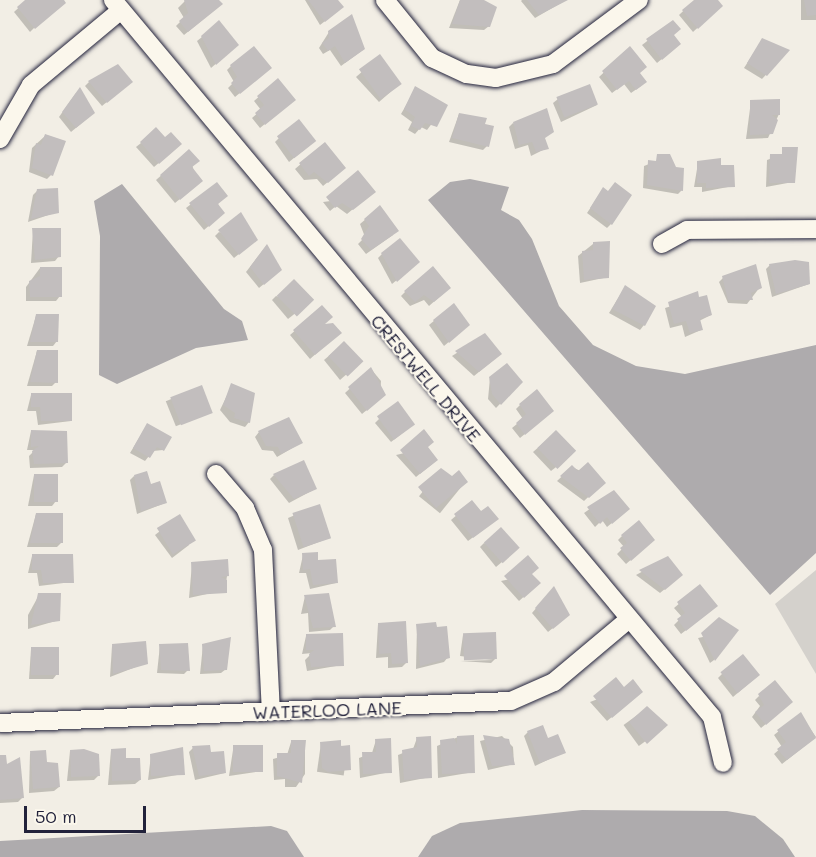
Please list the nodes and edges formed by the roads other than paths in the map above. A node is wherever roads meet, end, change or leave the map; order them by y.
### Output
1 (385, 0) edge
2 (639, 0) edge
3 (117, 5) edge
4 (0, 139) edge
5 (816, 229) edge
6 (662, 244) dead end
7 (216, 474) dead end
8 (628, 620) junction
9 (271, 712) junction
10 (0, 723) edge
11 (723, 763) dead end

1 - 2 street
3 - 4 street
3 - 8 street, CRESTWELL DRIVE
5 - 6 street
7 - 9 street
8 - 9 street, WATERLOO LANE
8 - 11 street, CRESTWELL DRIVE
9 - 10 street, WATERLOO LANE

